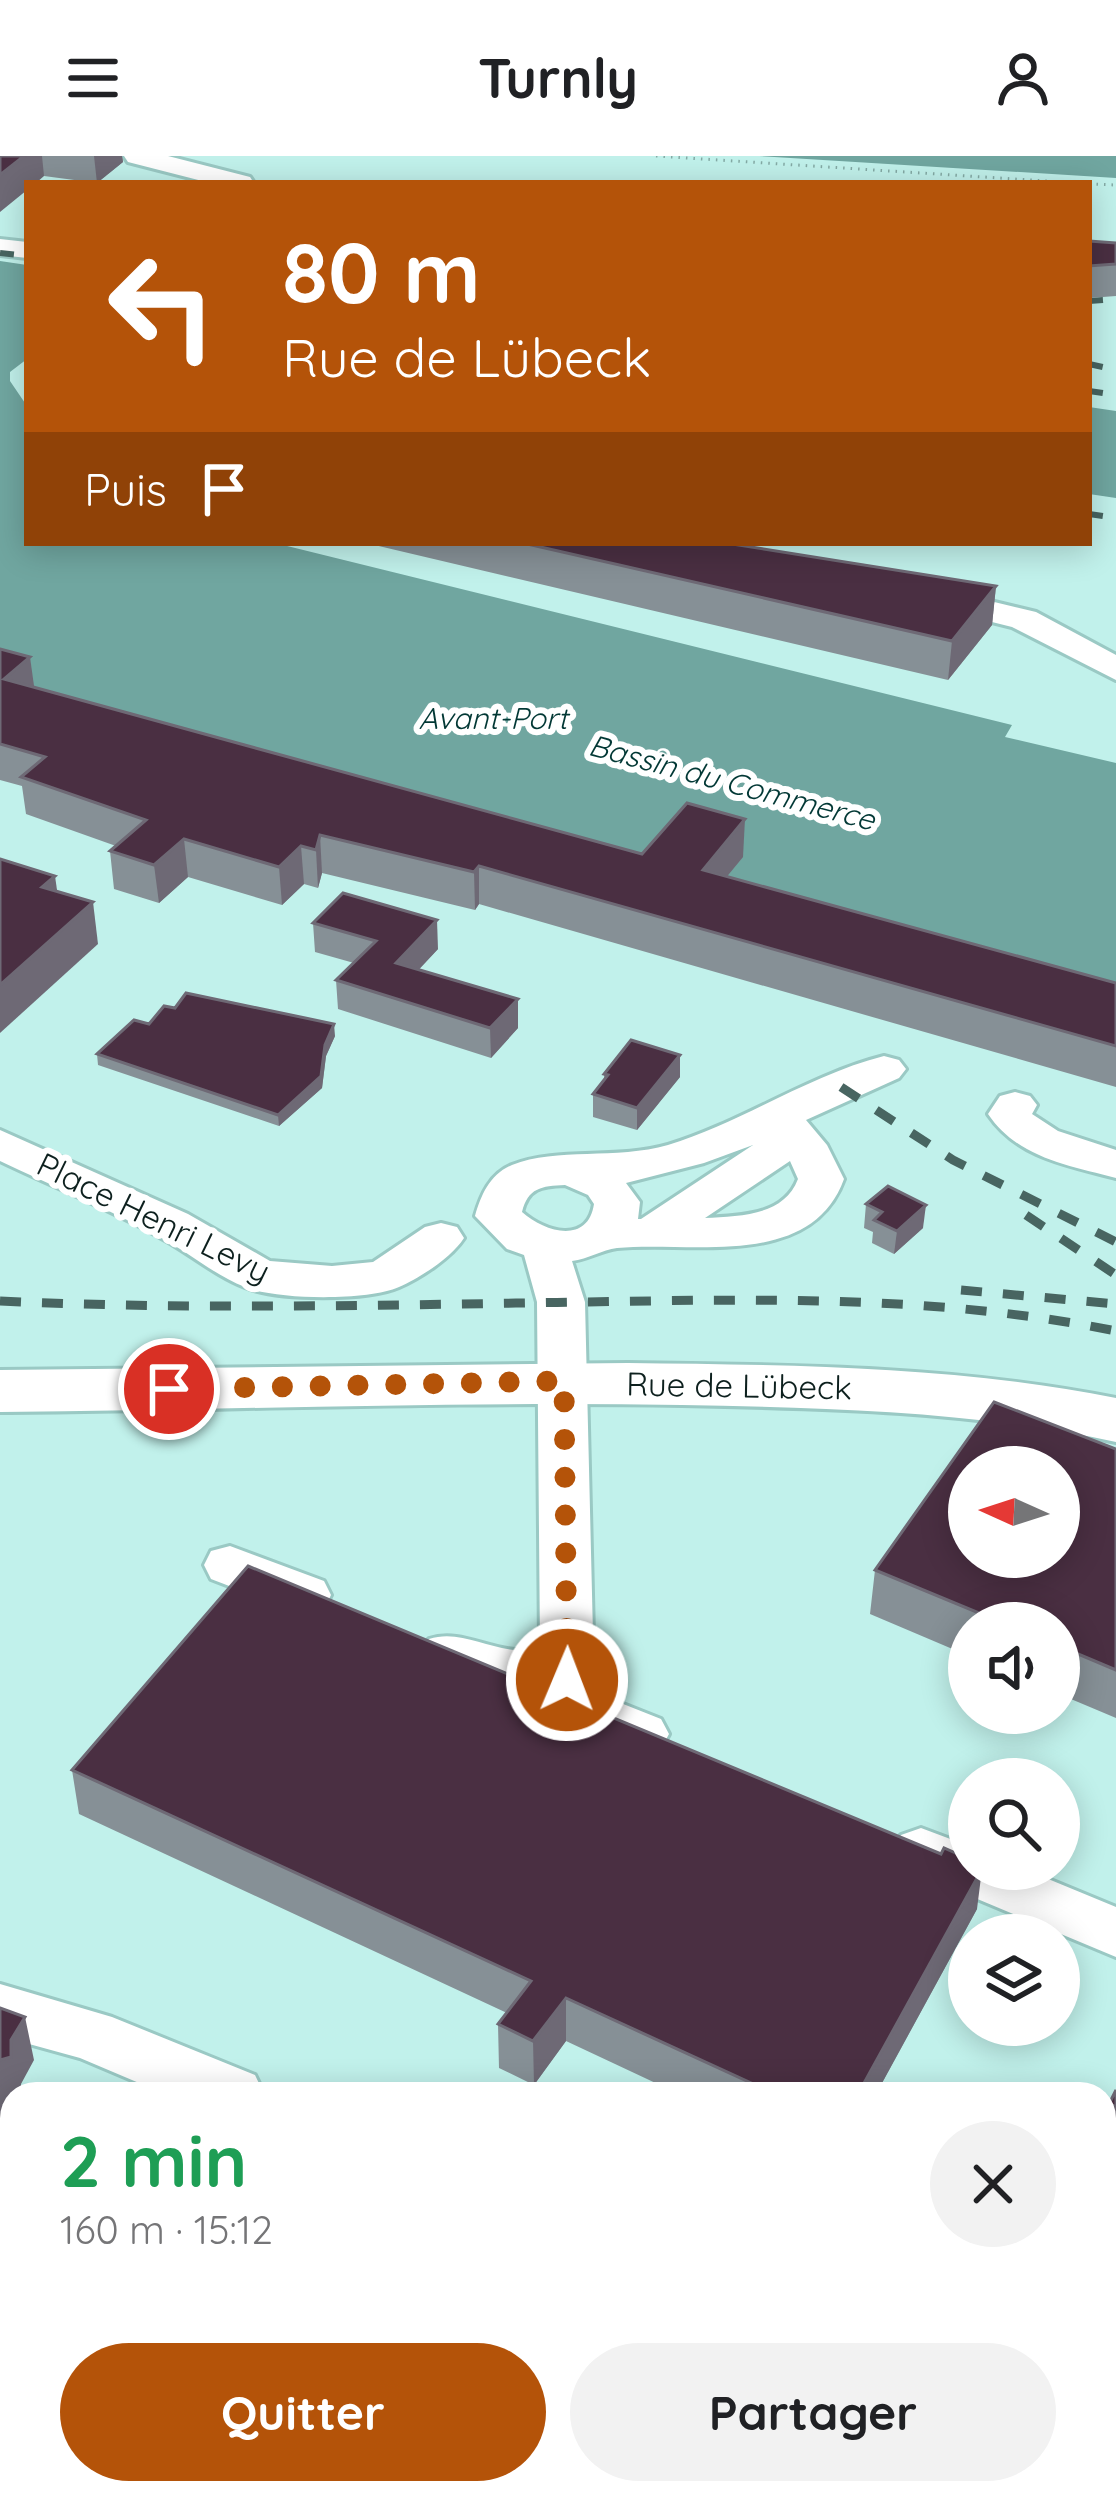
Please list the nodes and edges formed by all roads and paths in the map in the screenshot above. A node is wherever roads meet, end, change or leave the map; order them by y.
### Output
1 (137, 156) edge
2 (656, 156) edge
3 (229, 180) edge
4 (1030, 180) edge
5 (899, 592) edge
6 (1116, 668) edge
7 (884, 1069) dead end
8 (1015, 1105) dead end
9 (796, 1138) junction
10 (0, 1144) edge
11 (689, 1155) junction
12 (1116, 1164) edge
13 (572, 1171) junction
14 (575, 1227) junction
15 (564, 1381) junction
16 (0, 1391) edge
17 (1116, 1420) edge
18 (230, 1564) dead end
19 (567, 1657) junction
20 (677, 1749) edge
21 (874, 1832) edge
22 (1116, 1933) edge
23 (0, 2010) edge
24 (204, 2082) edge

1 - 3 street
2 - 4 path
5 - 6 street
7 - 9 street
8 - 12 street
9 - 11 street
9 - 14 street
9 - 14 street
10 - 14 street, Place Henri Levy
11 - 13 street
11 - 14 street
13 - 14 street
13 - 14 street
14 - 15 street
15 - 16 main road, Rue de Lübeck
15 - 17 main road, Rue de Lübeck
15 - 19 street
18 - 19 street
19 - 20 street
21 - 22 street
23 - 24 street

